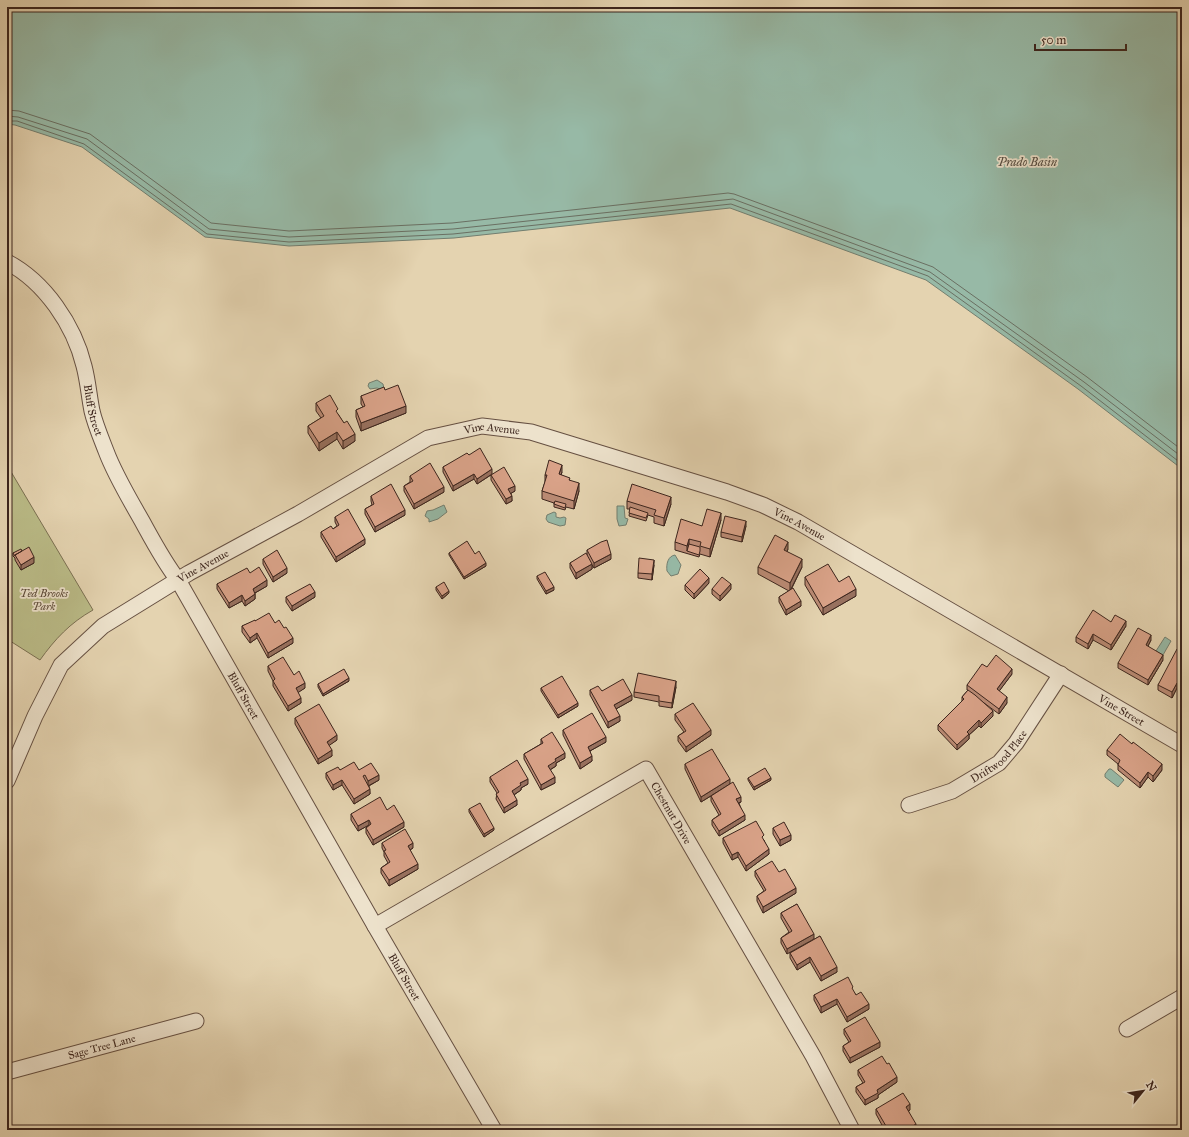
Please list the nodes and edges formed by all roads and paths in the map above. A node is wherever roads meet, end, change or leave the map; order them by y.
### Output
1 (7, 262) edge
2 (178, 580) junction
3 (1061, 674) junction
4 (1182, 745) edge
5 (7, 781) edge
6 (909, 805) dead end
7 (375, 926) junction
8 (1182, 997) edge
9 (196, 1021) dead end
10 (1127, 1029) dead end
11 (7, 1072) edge
12 (494, 1130) edge
13 (852, 1130) edge

1 - 2 street, Bluff Street
2 - 3 street, Vine Avenue
2 - 5 street, Vine Avenue
2 - 7 street, Bluff Street
3 - 4 street, Vine Street
3 - 6 street, Driftwood Place
7 - 12 street, Bluff Street
7 - 13 street, Chestnut Drive
8 - 10 street
9 - 11 street, Sage Tree Lane

